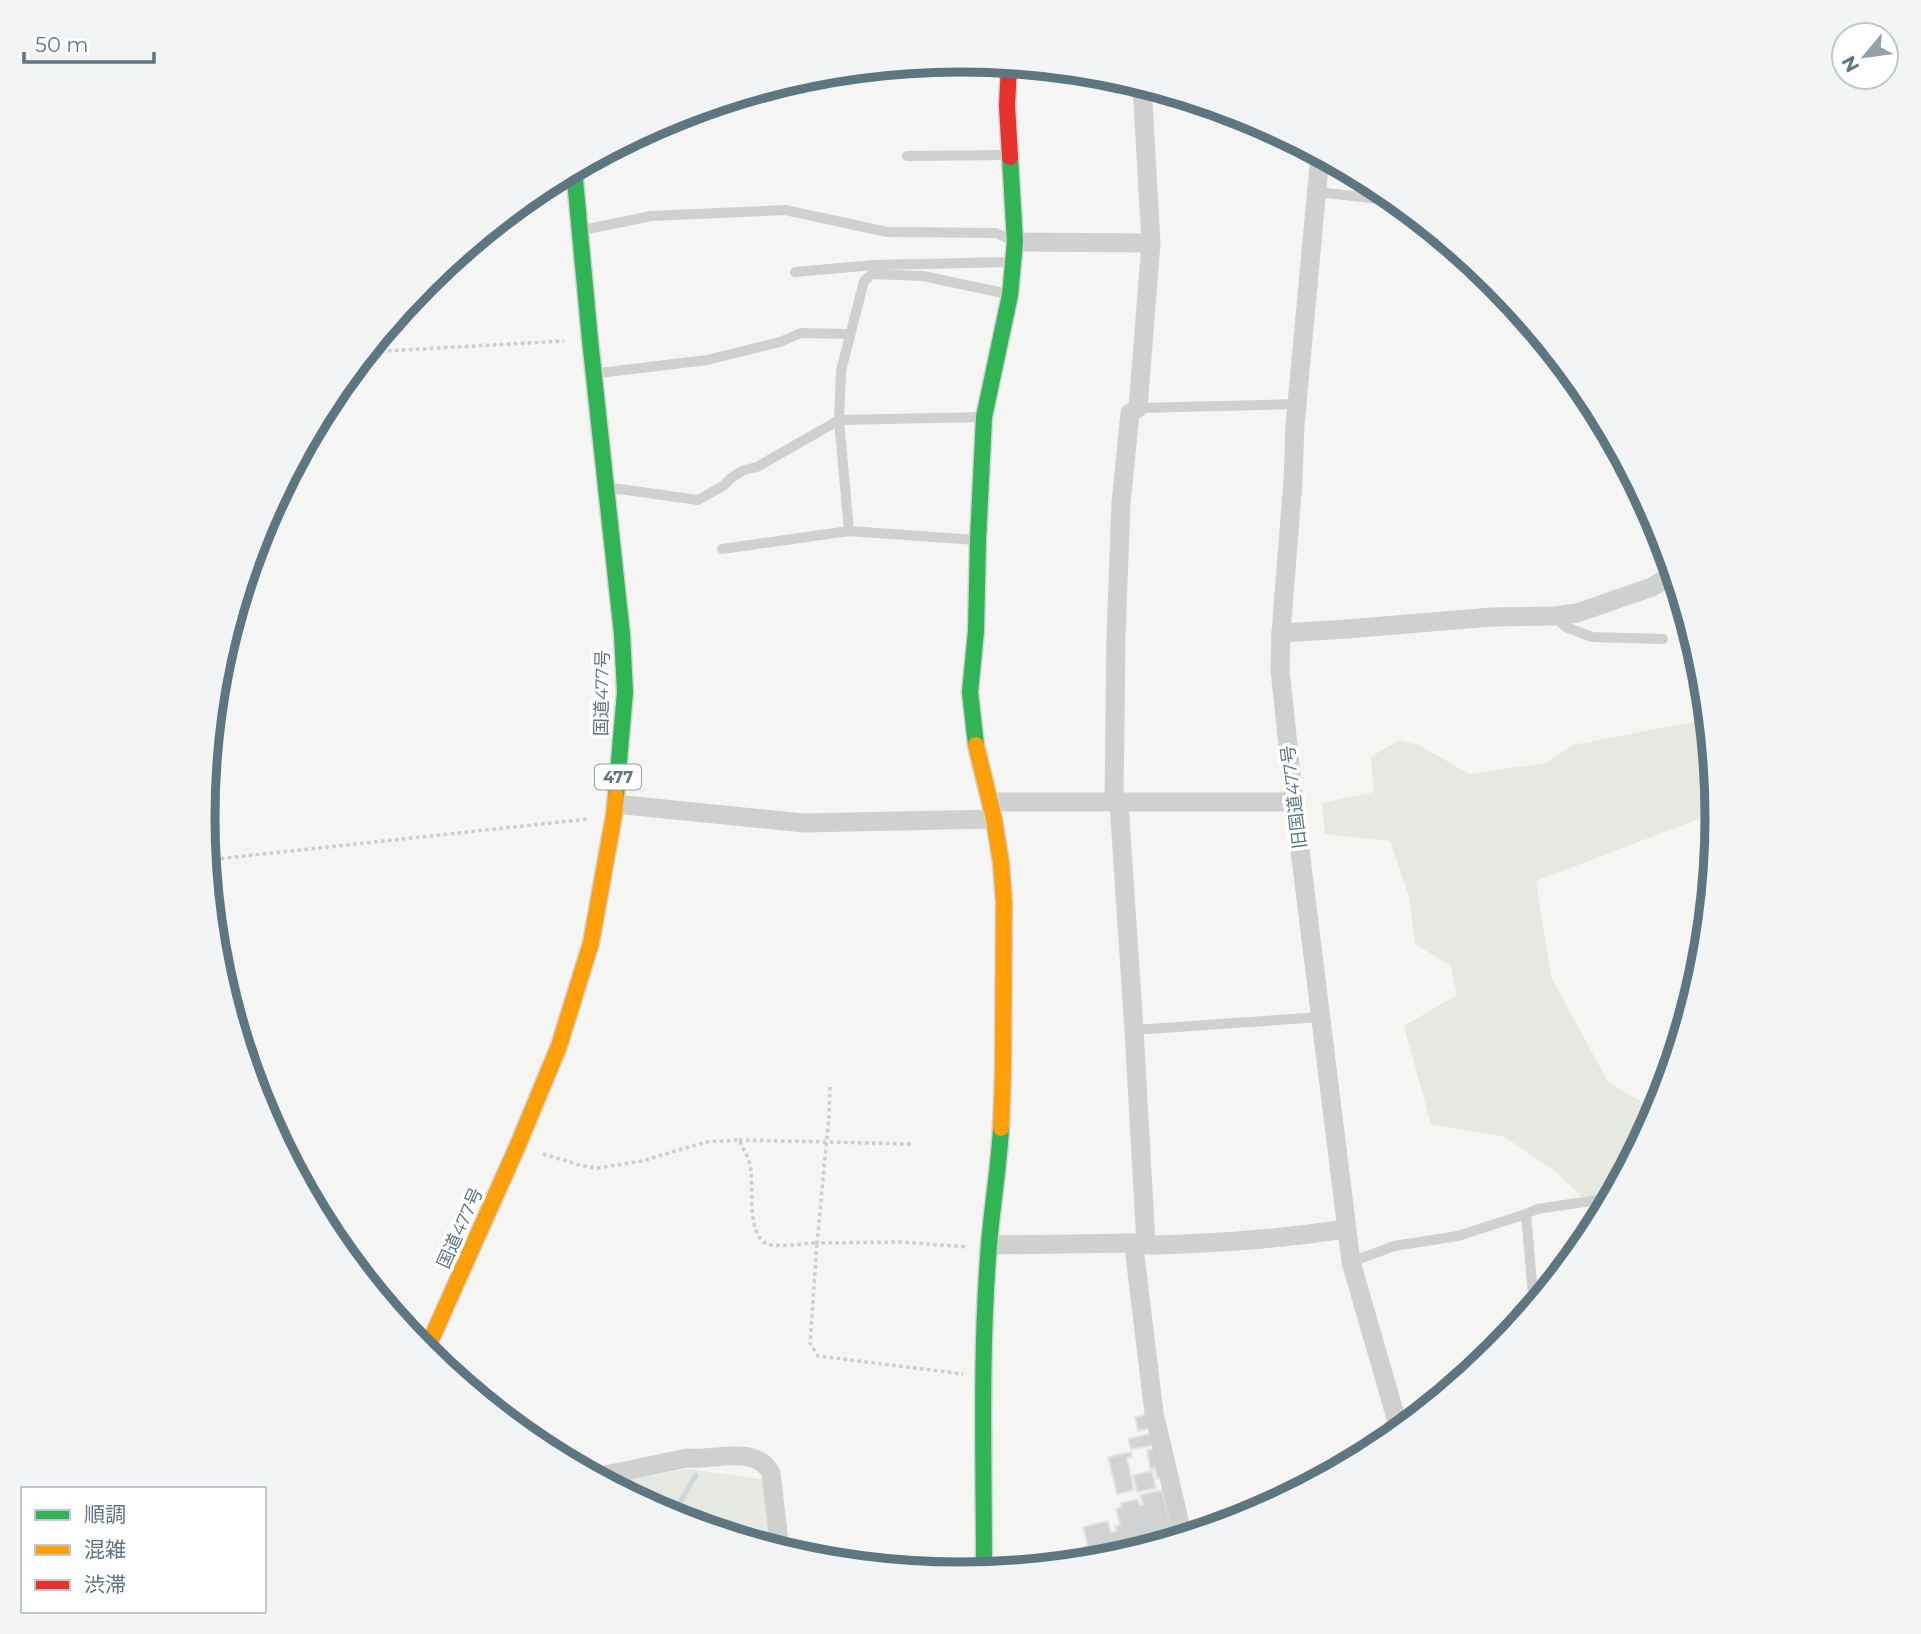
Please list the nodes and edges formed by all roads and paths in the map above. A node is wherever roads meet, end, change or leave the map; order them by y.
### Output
1 (1009, 73) edge
2 (1143, 95) edge
3 (1011, 155) junction
4 (906, 156) dead end
5 (1319, 165) edge
6 (575, 180) edge
7 (1317, 192) junction
8 (1377, 199) edge
9 (580, 231) junction
10 (1151, 243) junction
11 (1015, 252) junction
12 (795, 272) dead end
13 (1010, 295) junction
14 (849, 334) junction
15 (590, 340) junction
16 (379, 351) edge
17 (594, 373) junction
18 (1297, 404) junction
19 (1138, 408) junction
20 (984, 416) junction
21 (839, 420) junction
22 (606, 488) junction
23 (849, 531) junction
24 (978, 540) junction
25 (722, 550) dead end
26 (1666, 578) edge
27 (1554, 616) junction
28 (1281, 633) junction
29 (1663, 639) dead end
30 (1294, 802) junction
31 (1117, 803) junction
32 (615, 810) junction
33 (992, 811) junction
34 (217, 859) edge
35 (1321, 1017) junction
36 (1135, 1030) junction
37 (830, 1087) dead end
38 (739, 1140) junction
39 (825, 1143) junction
40 (913, 1144) dead end
41 (518, 1145) junction
42 (1600, 1200) edge
43 (1526, 1214) junction
44 (1346, 1229) junction
45 (817, 1242) junction
46 (1143, 1244) junction
47 (989, 1247) junction
48 (1351, 1262) junction
49 (1533, 1294) edge
50 (431, 1340) edge
51 (985, 1373) junction
52 (1397, 1421) edge
53 (610, 1474) edge
54 (1181, 1529) edge
55 (779, 1540) edge
56 (984, 1562) edge

1 - 3 main road
2 - 10 street
3 - 4 lane
3 - 11 main road
5 - 7 street, 旧国道477号
6 - 9 main road, 国道477号 / 477
7 - 8 lane
7 - 18 street, 旧国道477号
9 - 11 lane
9 - 15 main road, 国道477号 / 477
10 - 11 street
10 - 19 street
11 - 12 lane
11 - 13 main road
13 - 14 lane
13 - 20 main road
14 - 17 lane
14 - 21 lane
15 - 16 path
15 - 17 main road, 国道477号 / 477
17 - 22 main road, 国道477号 / 477
18 - 19 lane
18 - 28 street, 旧国道477号
19 - 31 street
20 - 21 lane
20 - 24 main road
21 - 22 lane
21 - 23 lane
22 - 32 main road, 国道477号 / 477
23 - 24 lane
23 - 25 lane
24 - 33 main road
26 - 27 street
27 - 28 street
27 - 29 lane
28 - 30 street, 旧国道477号
30 - 31 street
30 - 35 street, 旧国道477号
31 - 33 street
31 - 36 street
32 - 33 street
32 - 34 path
32 - 41 main road, 国道477号 / 477
33 - 47 main road
35 - 36 lane
35 - 44 street, 旧国道477号
36 - 46 street
37 - 39 path
38 - 39 path
38 - 41 path
38 - 45 path
39 - 40 path
39 - 45 path
41 - 50 main road, 国道477号 / 477
42 - 43 lane
43 - 48 lane
43 - 49 lane
44 - 46 street
44 - 48 street, 旧国道477号
45 - 47 path
45 - 51 path
46 - 47 street
46 - 54 street
47 - 51 main road
48 - 52 street, 旧国道477号
51 - 56 main road
53 - 55 street

